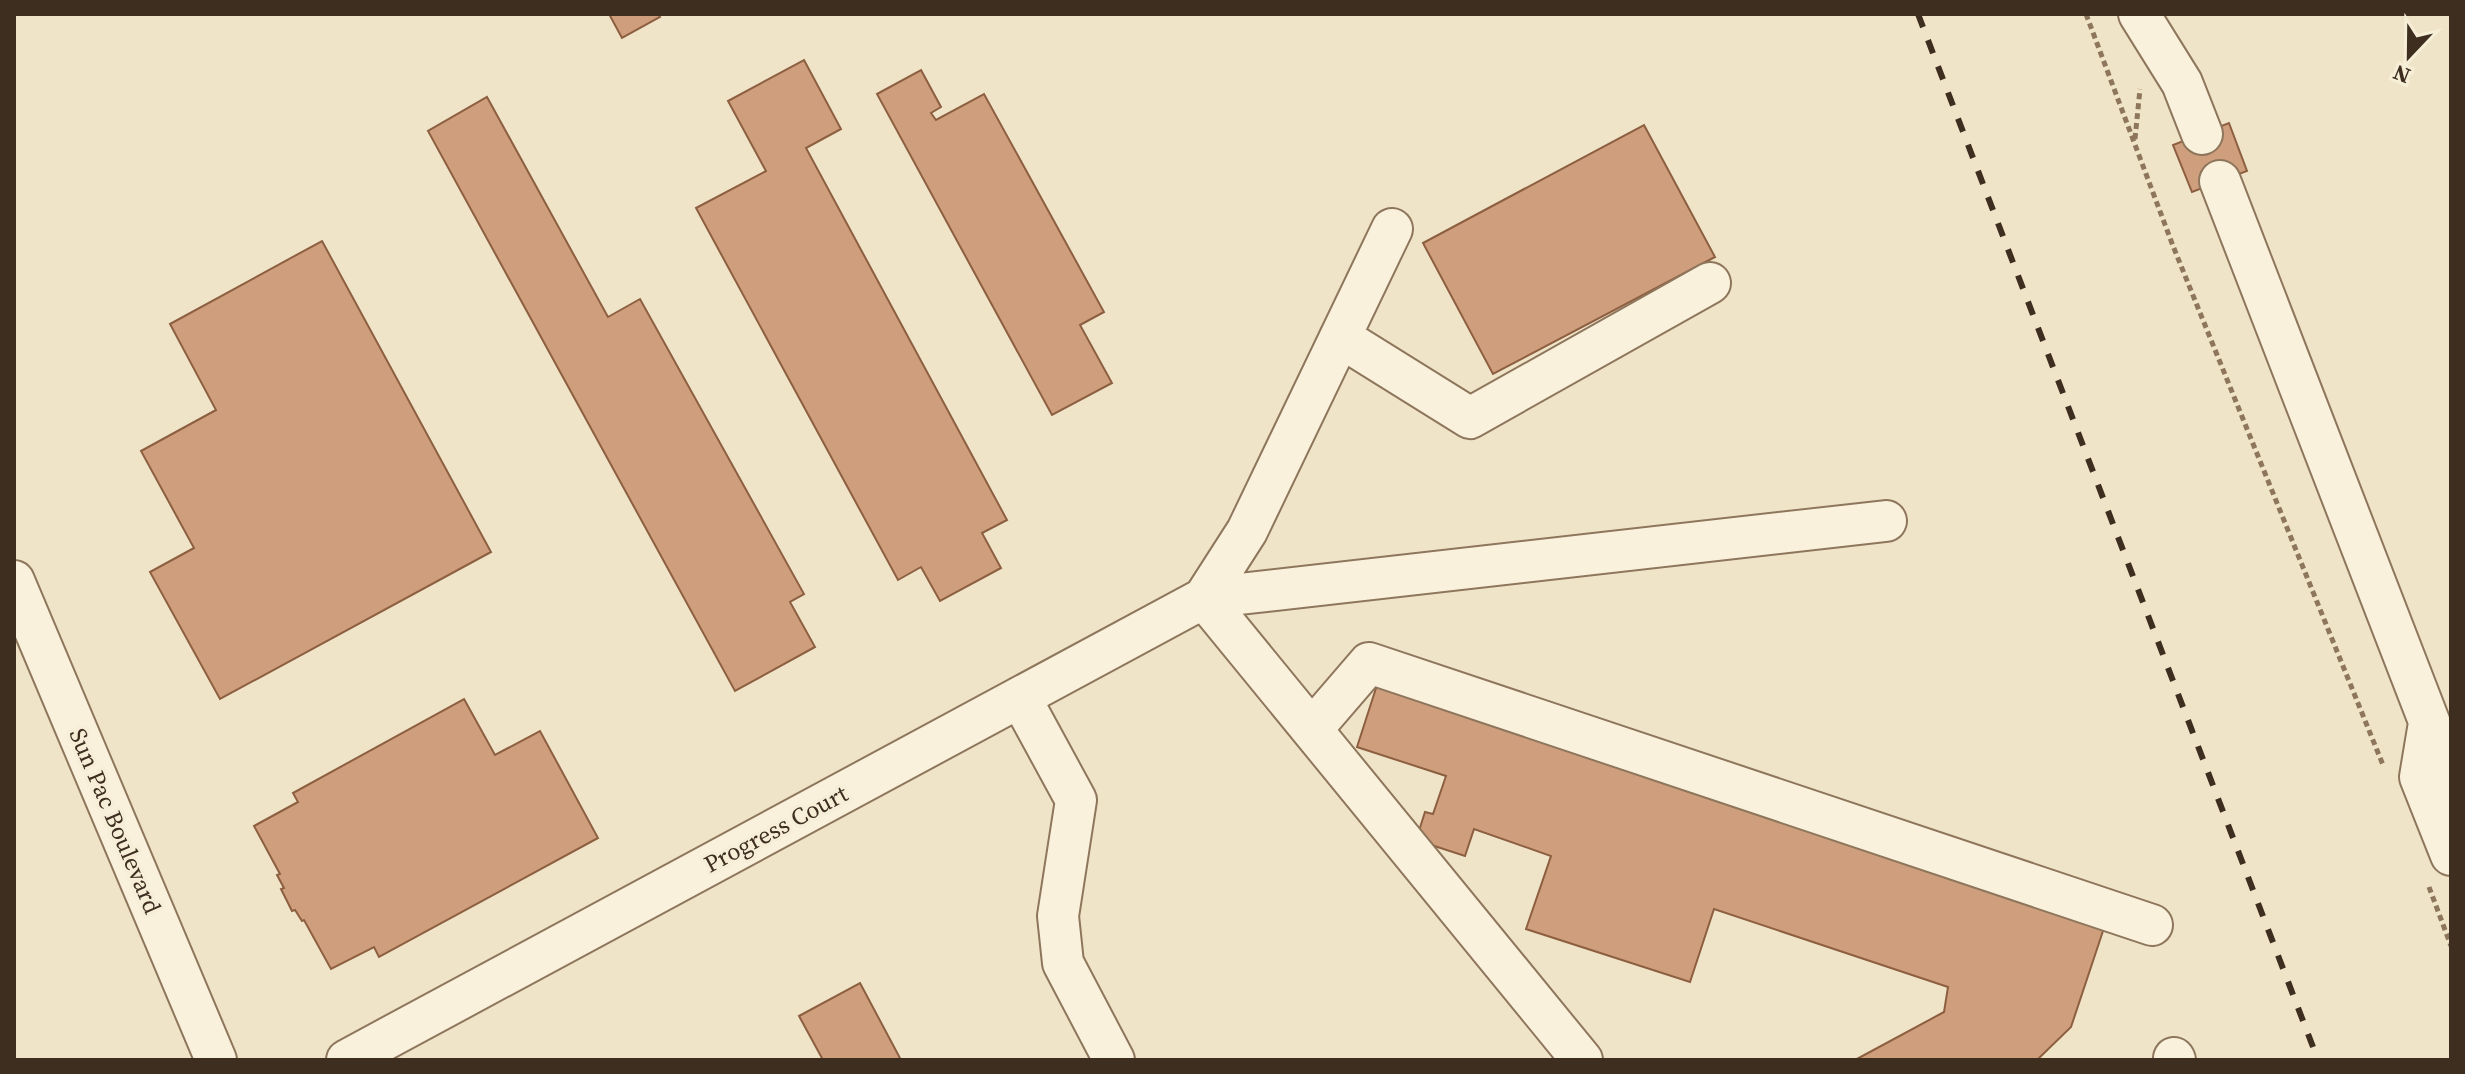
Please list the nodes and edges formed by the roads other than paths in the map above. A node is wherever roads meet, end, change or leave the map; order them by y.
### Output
1 (2139, 14) edge
2 (2170, 14) edge
3 (2182, 83) junction
4 (2202, 134) dead end
5 (2220, 181) dead end
6 (1392, 229) dead end
7 (1710, 283) dead end
8 (1340, 337) junction
9 (1886, 521) dead end
10 (14, 581) edge
11 (1204, 598) junction
12 (1020, 697) junction
13 (1313, 728) junction
14 (2440, 730) edge
15 (2451, 778) edge
16 (2438, 866) edge
17 (2152, 925) dead end
18 (216, 1060) edge
19 (347, 1060) edge
20 (1114, 1060) edge
21 (1582, 1060) edge

1 - 3 street
2 - 3 street
3 - 4 street
5 - 14 street
6 - 8 street
7 - 8 street
8 - 11 street
9 - 11 street
10 - 18 street, Sun Pac Boulevard
11 - 12 street, Progress Court
11 - 13 street
12 - 19 street, Progress Court
12 - 20 street
13 - 17 street
13 - 21 street
14 - 15 street
14 - 16 street

